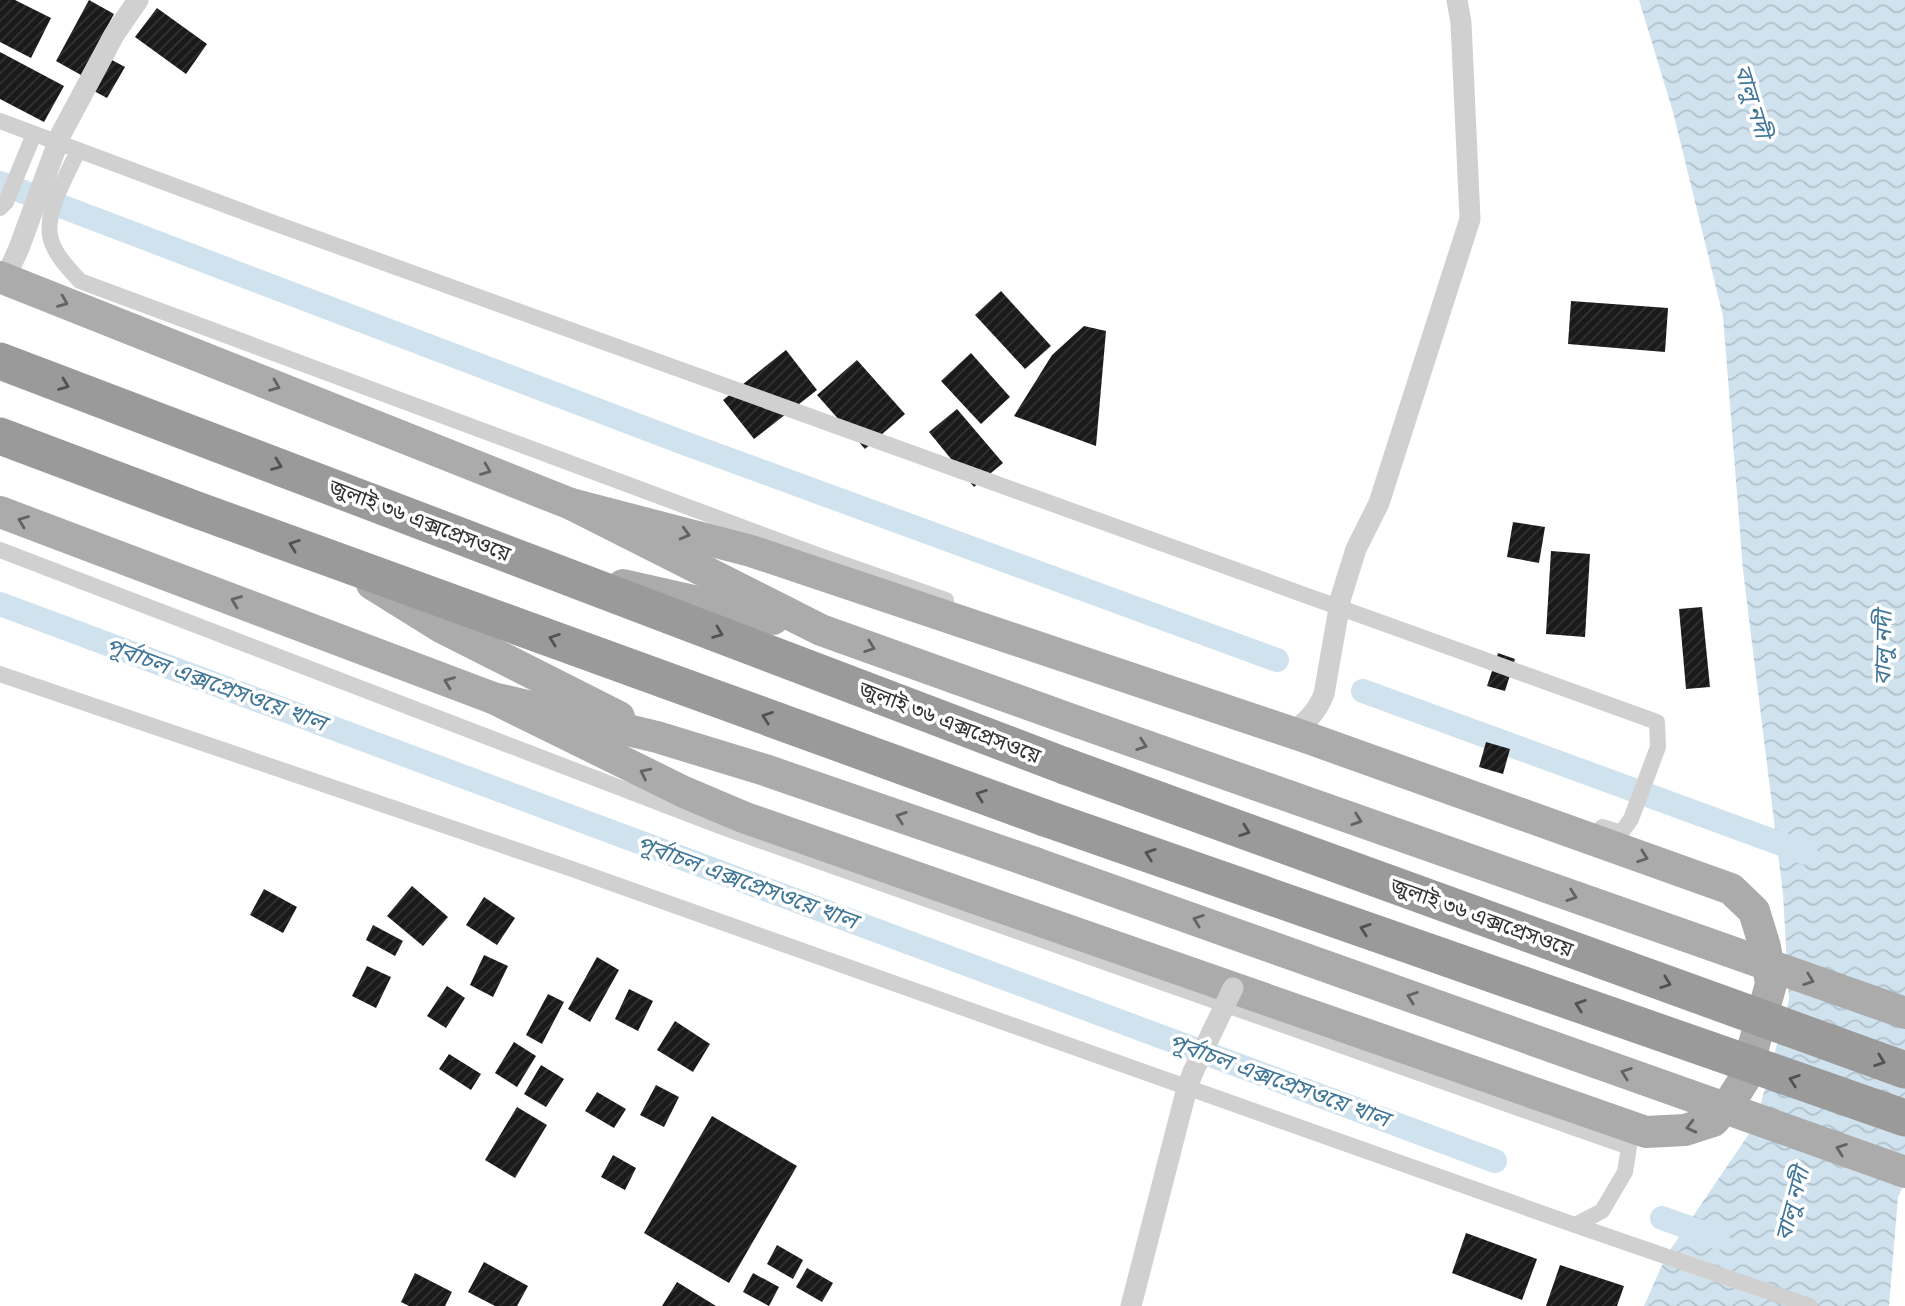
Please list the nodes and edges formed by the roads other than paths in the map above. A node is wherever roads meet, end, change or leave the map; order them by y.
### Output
1 (138, 0) edge
2 (1457, 0) edge
3 (0, 121) edge
4 (34, 134) junction
5 (64, 147) junction
6 (0, 208) edge
7 (2, 278) edge
8 (0, 361) edge
9 (0, 436) edge
10 (571, 504) junction
11 (0, 512) edge
12 (0, 550) edge
13 (328, 557) junction
14 (550, 568) junction
15 (1339, 607) junction
16 (821, 630) junction
17 (0, 674) edge
18 (493, 698) junction
19 (1297, 729) junction
20 (657, 737) junction
21 (1230, 996) junction
22 (1905, 1013) edge
23 (1905, 1070) edge
24 (1190, 1080) junction
25 (1905, 1118) edge
26 (1905, 1172) edge
27 (1580, 1227) junction
28 (1131, 1306) edge
29 (1810, 1306) edge

1 - 5 street
2 - 15 street
3 - 4 street
4 - 5 street
4 - 6 street
5 - 7 street
5 - 15 street
5 - 19 street
7 -> 10 main road
8 -> 14 highway, জুলাই ৩৬ এক্সপ্রেসওয়ে
13 -> 9 highway
10 - 16 main road
10 -> 19 main road
18 -> 11 main road
12 - 21 street
13 - 20 main road
25 -> 13 highway, bridge
14 - 16 main road
14 -> 23 highway, জুলাই ৩৬ এক্সপ্রেসওয়ে, bridge
15 - 19 street
15 - 19 street
16 -> 22 main road, bridge
17 - 24 street
18 - 20 main road
21 -> 18 main road
19 -> 21 main road
26 -> 20 main road, bridge
21 - 24 street, bridge
21 - 27 street
24 - 27 street
24 - 28 street
27 - 29 street

